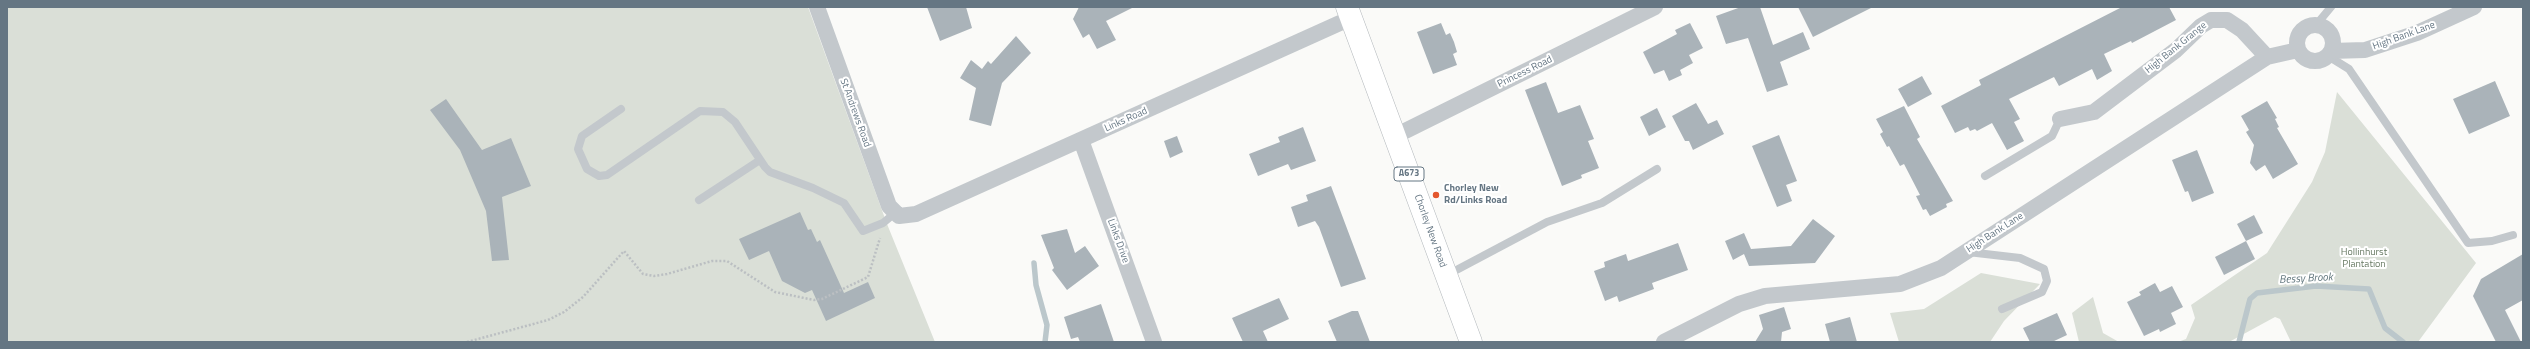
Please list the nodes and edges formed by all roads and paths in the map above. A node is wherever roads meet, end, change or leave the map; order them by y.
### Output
1 (818, 7) edge
2 (1656, 7) edge
3 (2331, 7) edge
4 (2474, 7) edge
5 (1349, 13) edge
6 (2316, 25) junction
7 (2298, 50) junction
8 (2330, 54) junction
9 (2267, 57) junction
10 (620, 109) dead end
11 (2060, 119) joint
12 (1395, 136) junction
13 (1081, 140) junction
14 (760, 160) junction
15 (1657, 170) dead end
16 (1985, 176) dead end
17 (699, 200) dead end
18 (897, 214) junction
19 (2513, 235) dead end
20 (1965, 252) junction
21 (1446, 275) junction
22 (2002, 309) dead end
23 (467, 342) edge
24 (1154, 342) edge
25 (1471, 342) edge
26 (1664, 342) edge

1 - 18 street, St Andrews Road
2 - 12 street, Princess Road
3 - 6 lane
4 - 8 street, High Bank Lane
5 - 12 highway, Chorley New Road / A673
5 - 13 street, Links Road
6 - 7 street
6 - 8 street
7 - 8 street, High Bank Lane
7 - 9 street, High Bank Lane
8 - 19 lane
9 - 11 street, High Bank Grange
9 - 20 street, High Bank Lane
10 - 14 lane
11 - 16 lane
12 - 21 highway, Chorley New Road / A673
13 - 18 street, Links Road
13 - 24 street, Links Drive
14 - 17 lane
14 - 18 lane
15 - 21 lane
18 - 23 path
20 - 22 lane
20 - 26 street, High Bank Lane
21 - 25 highway, Chorley New Road / A673

